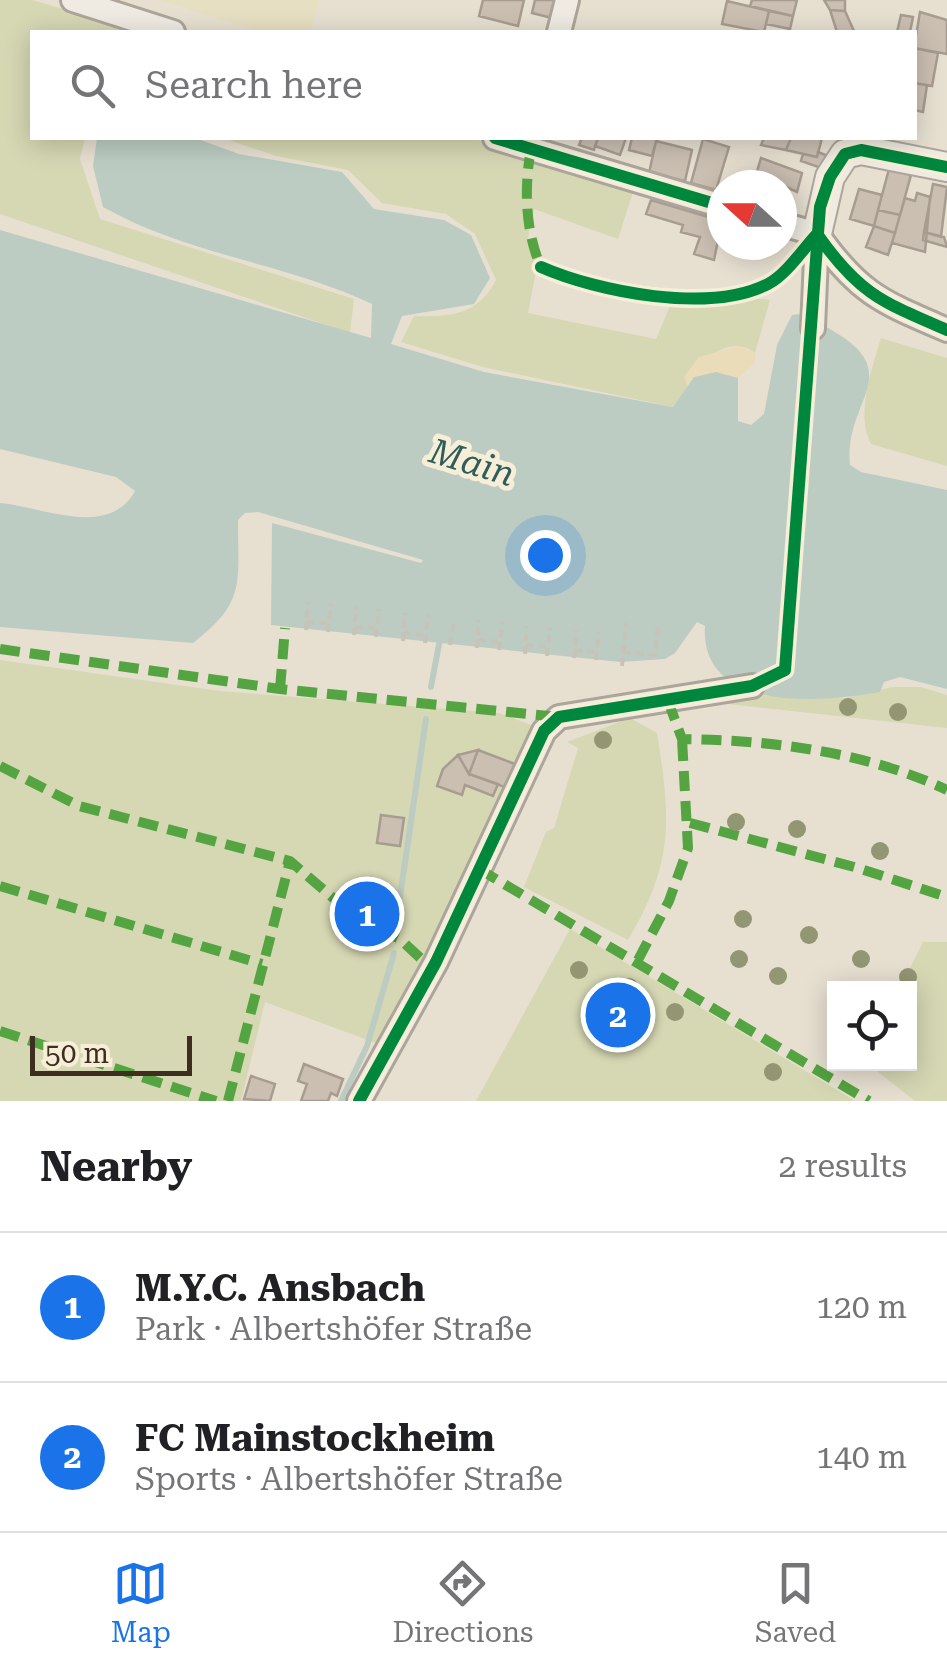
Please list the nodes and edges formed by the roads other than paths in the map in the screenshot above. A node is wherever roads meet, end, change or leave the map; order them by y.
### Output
1 (73, 0) edge
2 (567, 0) edge
3 (167, 30) edge
4 (560, 30) edge
5 (533, 143) edge
6 (947, 167) edge
7 (707, 201) edge
8 (797, 228) edge
9 (817, 234) junction
10 (541, 266) dead end
11 (813, 328) dead end
12 (947, 330) edge
13 (752, 686) dead end
14 (359, 1101) edge

1 - 3 street
2 - 4 street
5 - 7 street
6 - 9 street
8 - 9 street
9 - 10 lane
9 - 11 street
9 - 12 street
13 - 14 street

